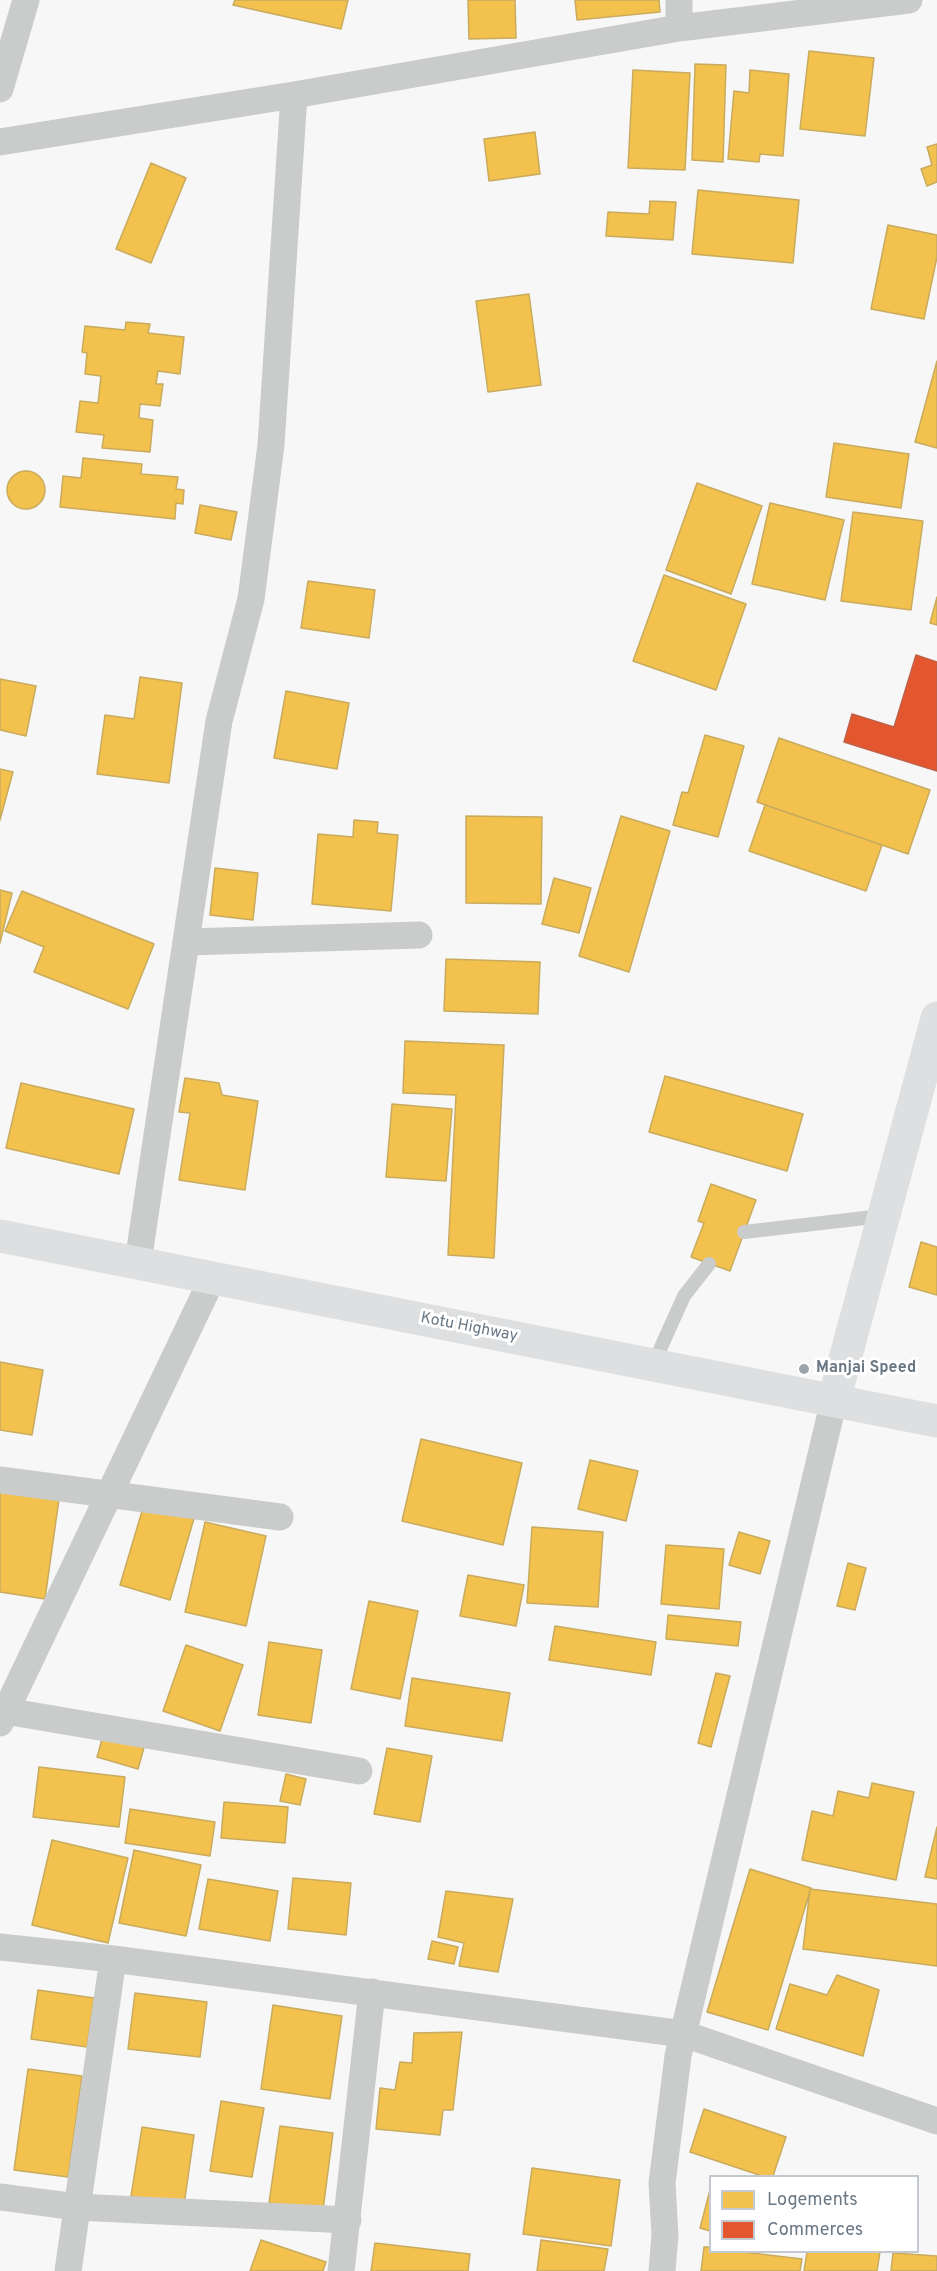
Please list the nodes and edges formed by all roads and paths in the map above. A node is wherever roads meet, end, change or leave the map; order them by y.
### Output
1 (26, 0) edge
2 (679, 0) edge
3 (909, 0) edge
4 (679, 28) junction
5 (0, 89) edge
6 (294, 95) junction
7 (0, 142) edge
8 (419, 935) dead end
9 (187, 942) junction
10 (937, 1018) edge
11 (884, 1216) junction
12 (744, 1232) dead end
13 (0, 1236) edge
14 (138, 1262) junction
15 (709, 1264) dead end
16 (213, 1277) junction
17 (653, 1365) junction
18 (834, 1400) junction
19 (937, 1421) edge
20 (0, 1480) edge
21 (111, 1494) junction
22 (280, 1517) dead end
23 (2, 1715) edge
24 (359, 1771) dead end
25 (0, 1947) edge
26 (113, 1959) junction
27 (372, 1992) junction
28 (684, 2034) junction
29 (937, 2121) edge
30 (0, 2197) edge
31 (78, 2207) junction
32 (348, 2220) junction
33 (68, 2271) edge
34 (341, 2271) edge
35 (662, 2271) edge

1 - 5 street
2 - 4 street
3 - 4 street
4 - 6 street
6 - 7 street
6 - 9 street
8 - 9 street
9 - 14 street
10 - 11 street
11 - 12 lane
11 - 18 street
13 - 14 street, Kotu Highway
14 - 16 street, Kotu Highway
15 - 17 lane
16 - 17 street, Kotu Highway
16 - 21 street
17 - 18 street, Kotu Highway
18 - 19 street, Kotu Highway
18 - 28 street
20 - 21 street
21 - 22 street
21 - 23 street
23 - 24 street
25 - 26 street
26 - 27 street
26 - 31 street
27 - 28 street
27 - 32 street
28 - 29 street
28 - 35 street
30 - 31 street
31 - 32 street
31 - 33 street
32 - 34 street

